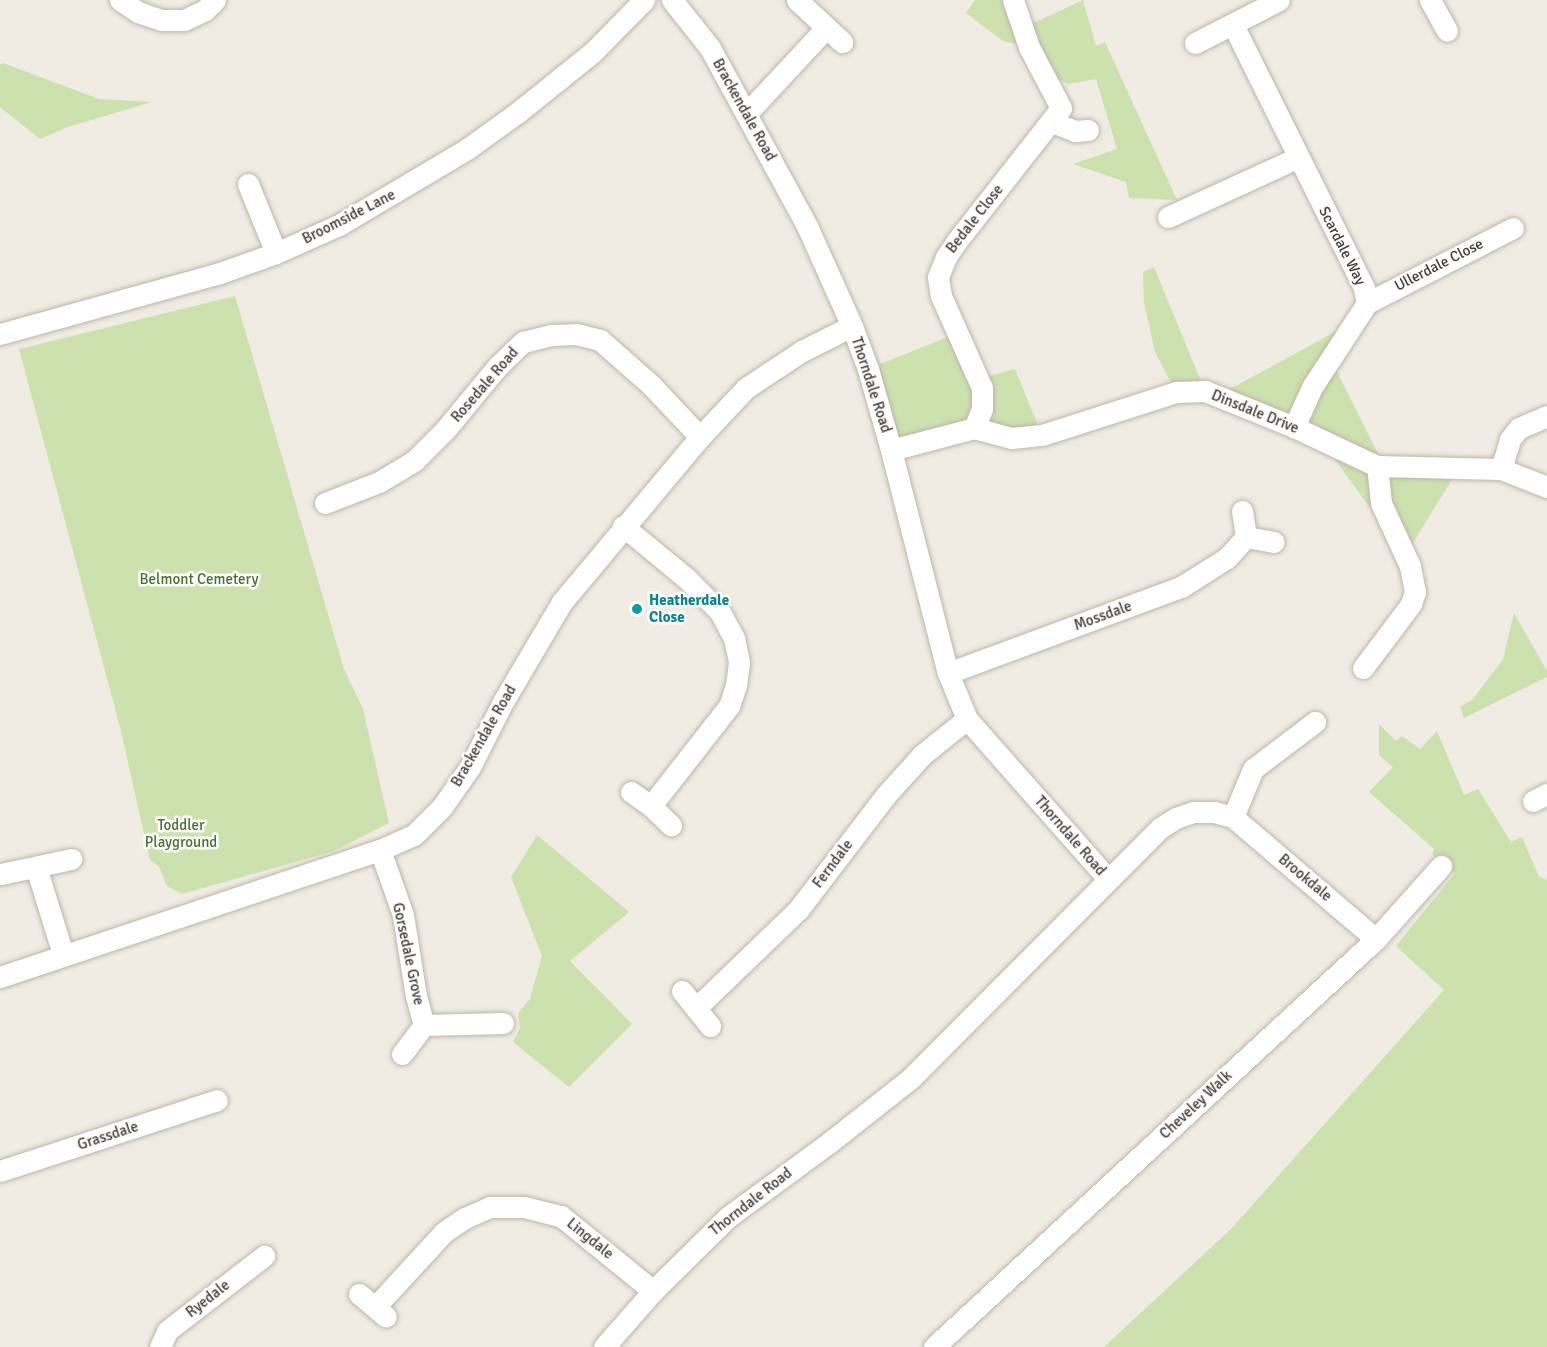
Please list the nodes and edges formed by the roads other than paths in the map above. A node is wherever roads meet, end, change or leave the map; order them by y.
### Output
1 (120, 0) edge
2 (215, 0) edge
3 (644, 0) edge
4 (672, 0) edge
5 (797, 0) edge
6 (1013, 0) edge
7 (1279, 0) edge
8 (1233, 25) junction
9 (1195, 43) dead end
10 (746, 114) junction
11 (1056, 115) junction
12 (1088, 130) dead end
13 (1297, 158) junction
14 (248, 184) dead end
15 (1168, 218) dead end
16 (807, 226) joint
17 (1513, 228) dead end
18 (276, 253) junction
19 (1367, 303) junction
20 (852, 326) junction
21 (0, 334) edge
22 (1547, 416) edge
23 (1294, 427) junction
24 (974, 428) junction
25 (700, 437) junction
26 (891, 450) junction
27 (1377, 466) junction
28 (1501, 469) junction
29 (1547, 487) edge
30 (326, 503) dead end
31 (1242, 511) dead end
32 (623, 526) junction
33 (1246, 537) junction
34 (1274, 542) dead end
35 (1364, 668) dead end
36 (948, 673) junction
37 (967, 719) junction
38 (1314, 721) dead end
39 (631, 792) dead end
40 (651, 806) junction
41 (1233, 817) junction
42 (671, 825) dead end
43 (380, 850) junction
44 (72, 859) dead end
45 (1441, 866) dead end
46 (36, 867) junction
47 (1, 874) edge
48 (1108, 879) junction
49 (1376, 939) junction
50 (63, 954) junction
51 (0, 977) edge
52 (682, 991) dead end
53 (696, 1008) junction
54 (503, 1023) dead end
55 (424, 1025) junction
56 (710, 1026) dead end
57 (402, 1054) dead end
58 (217, 1100) dead end
59 (0, 1171) edge
60 (264, 1256) dead end
61 (653, 1291) junction
62 (374, 1306) dead end
63 (944, 1344) edge
64 (160, 1347) edge
65 (604, 1347) edge

1 - 2 street
3 - 18 street, Broomside Lane
4 - 10 street, Brackendale Road
5 - 10 street
6 - 11 street
7 - 8 street
8 - 9 street
8 - 13 street, Scardale Way
10 - 16 street, Brackendale Road
11 - 12 street
11 - 24 street, Bedale Close
13 - 15 street
13 - 19 street, Scardale Way
14 - 18 street
16 - 20 street, Thorndale Road
17 - 19 street, Ullerdale Close
18 - 21 street, Broomside Lane
19 - 23 street, Scardale Way
20 - 25 street, Brackendale Road
20 - 26 street, Thorndale Road
22 - 28 street
23 - 24 street, Dinsdale Drive
23 - 27 street, Dinsdale Drive
24 - 26 street, Dinsdale Drive
25 - 30 street, Rosedale Road
25 - 32 street, Brackendale Road
26 - 36 street, Thorndale Road
27 - 28 street, Dinsdale Drive
27 - 35 street
28 - 29 street, Dinsdale Drive
31 - 33 street
32 - 40 street
32 - 43 street, Brackendale Road
33 - 34 street
33 - 36 street, Mossdale
36 - 37 street, Thorndale Road
37 - 48 street, Thorndale Road
37 - 53 street, Ferndale
38 - 41 street
39 - 40 street
40 - 42 street
41 - 48 street
41 - 49 street, Brookdale
43 - 50 street, Brackendale Road
43 - 55 street, Gorsedale Grove
44 - 46 street
45 - 49 street, Cheveley Walk
46 - 47 street
46 - 50 street
48 - 61 street, Thorndale Road
49 - 63 street, Cheveley Walk
50 - 51 street, Brackendale Road
52 - 53 street
53 - 56 street
54 - 55 street, Gorsedale Grove
55 - 57 street, Gorsedale Grove
58 - 59 street, Grassdale
60 - 64 street, Ryedale
61 - 62 street, Lingdale
61 - 65 street, Thorndale Road

